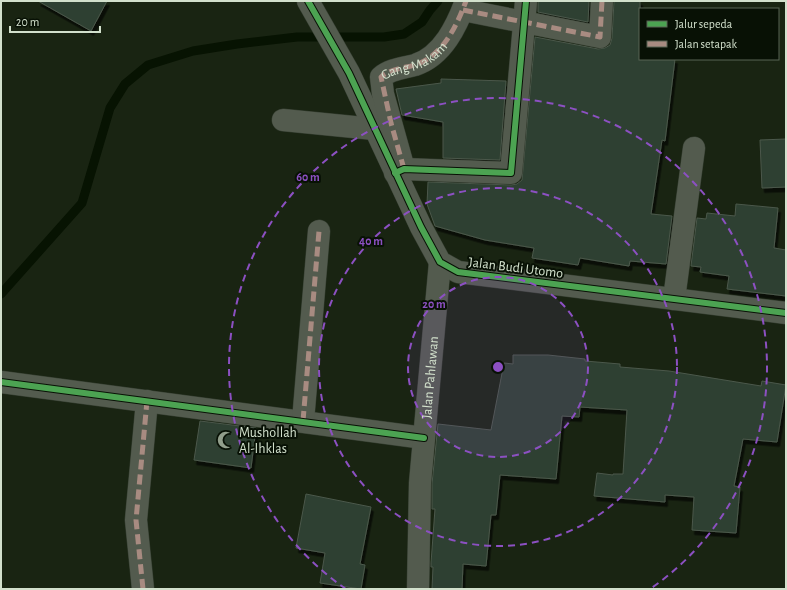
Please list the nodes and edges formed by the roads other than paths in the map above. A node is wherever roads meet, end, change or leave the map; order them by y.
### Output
1 (526, 1) edge
2 (602, 1) edge
3 (310, 4) edge
4 (465, 6) edge
5 (523, 23) junction
6 (283, 120) dead end
7 (374, 129) junction
8 (694, 148) dead end
9 (400, 171) junction
10 (319, 231) dead end
11 (440, 262) junction
12 (674, 300) junction
13 (786, 312) edge
14 (1, 382) edge
15 (147, 401) junction
16 (303, 421) junction
17 (424, 438) junction
18 (143, 589) edge
19 (418, 589) edge

1 - 5 street
2 - 5 street
3 - 7 street
4 - 5 street
4 - 9 street, Gang Makam
5 - 9 street
6 - 7 street
7 - 9 street
8 - 12 street
9 - 11 street
10 - 16 street
11 - 12 street, Jalan Budi Utomo
11 - 17 street, Jalan Pahlawan
12 - 13 street, Jalan Budi Utomo
14 - 15 street
15 - 16 street
15 - 18 street
16 - 17 street
17 - 19 street, Jalan Pahlawan

